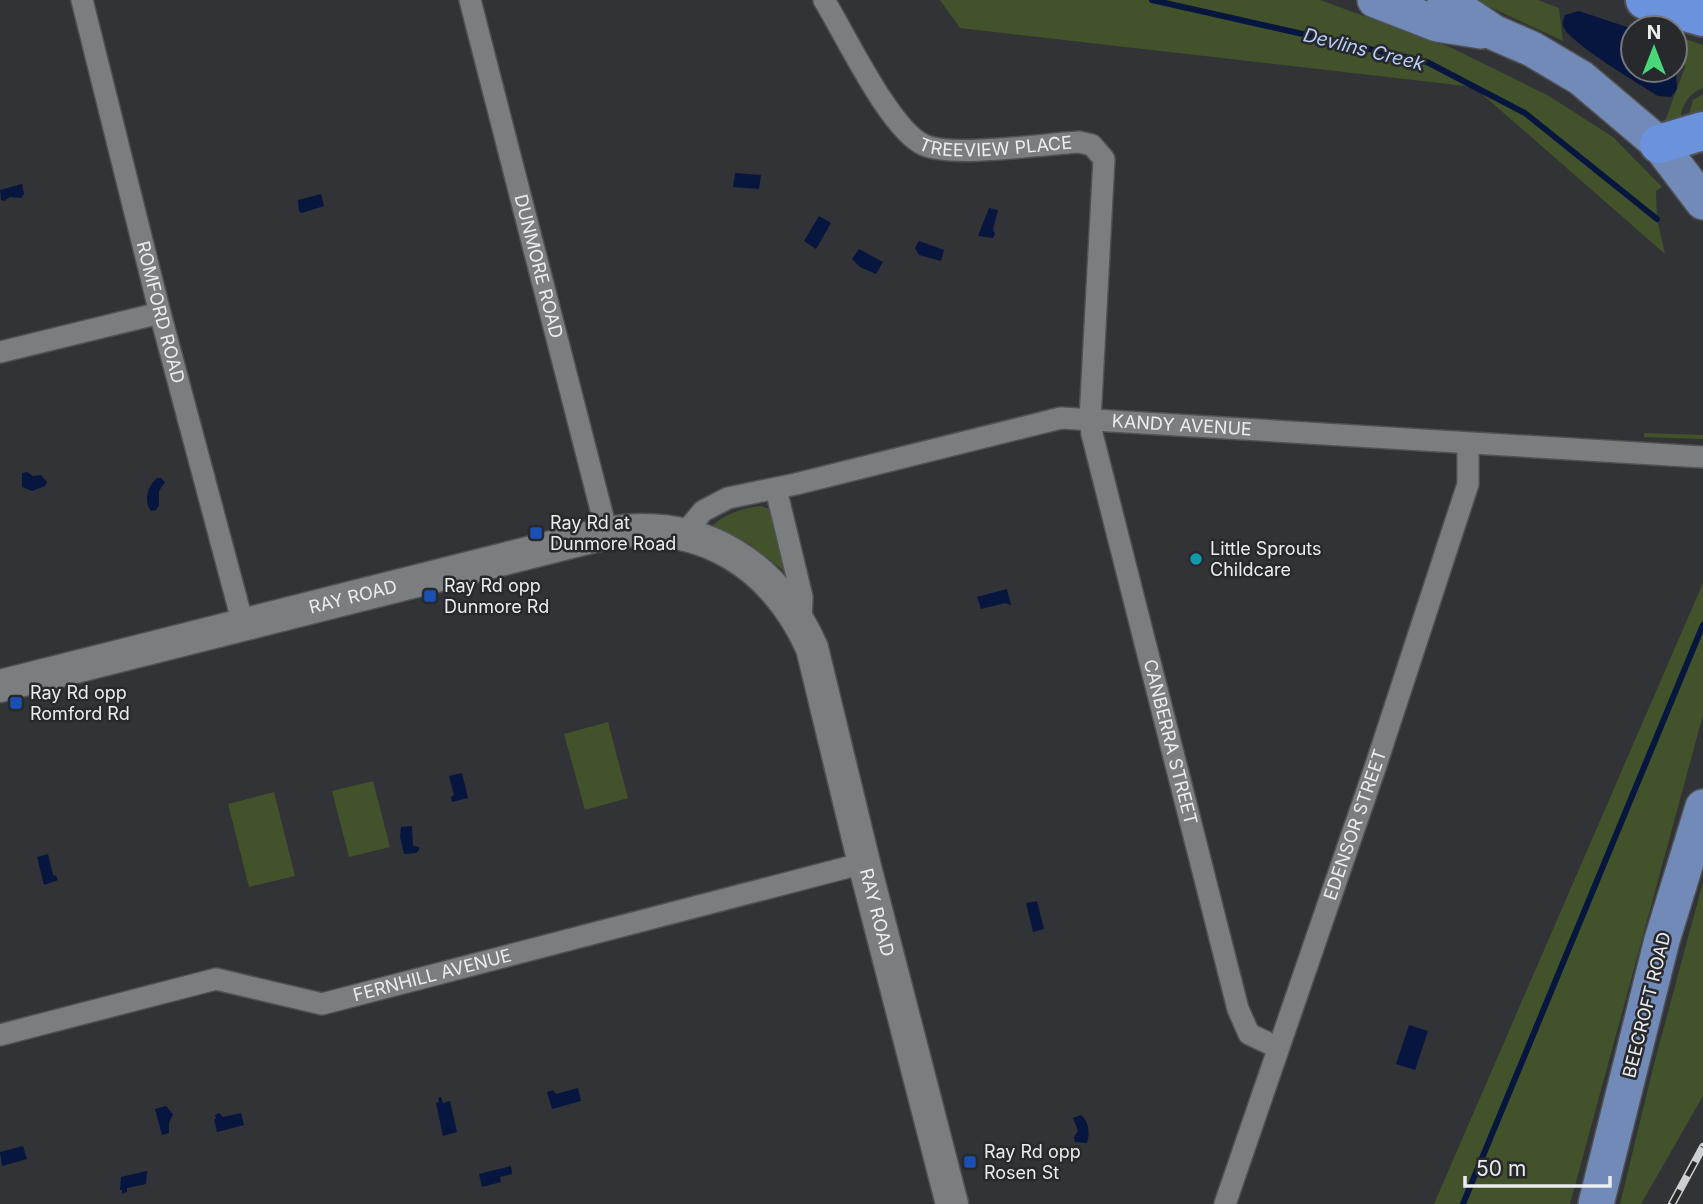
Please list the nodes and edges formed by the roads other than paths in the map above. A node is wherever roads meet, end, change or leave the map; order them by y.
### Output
1 (82, 0) edge
2 (470, 0) edge
3 (824, 0) edge
4 (1375, 0) edge
5 (1445, 0) edge
6 (1645, 0) edge
7 (1703, 18) edge
8 (1495, 33) junction
9 (1703, 131) edge
10 (1659, 144) junction
11 (1703, 202) edge
12 (160, 313) junction
13 (0, 352) edge
14 (1090, 420) junction
15 (1468, 443) junction
16 (1698, 455) edge
17 (776, 489) junction
18 (607, 533) junction
19 (683, 535) junction
20 (801, 623) junction
21 (243, 624) junction
22 (0, 686) edge
23 (1703, 807) edge
24 (864, 863) junction
25 (0, 1035) edge
26 (1277, 1047) junction
27 (952, 1204) edge
28 (1225, 1204) edge
29 (1596, 1204) edge

1 - 12 street, ROMFORD ROAD
2 - 18 street, DUNMORE ROAD
3 - 14 street, TREEVIEW PLACE
4 - 8 main road
5 - 8 main road
6 - 7 highway
8 - 10 main road
9 - 10 highway
10 - 11 main road
12 - 13 street
12 - 21 street, ROMFORD ROAD
14 - 15 street, KANDY AVENUE
14 - 17 street, KANDY AVENUE
14 - 26 street, CANBERRA STREET
15 - 16 street, KANDY AVENUE
15 - 26 street, EDENSOR STREET
17 - 19 street, KANDY AVENUE
17 - 20 street, RAY ROAD
18 - 19 street, RAY ROAD
18 - 21 street, RAY ROAD
19 - 20 street, RAY ROAD
20 - 24 street, RAY ROAD
21 - 22 street, RAY ROAD
23 - 29 main road, BEECROFT ROAD
24 - 25 street, FERNHILL AVENUE
24 - 27 street, RAY ROAD
26 - 28 street, EDENSOR STREET

